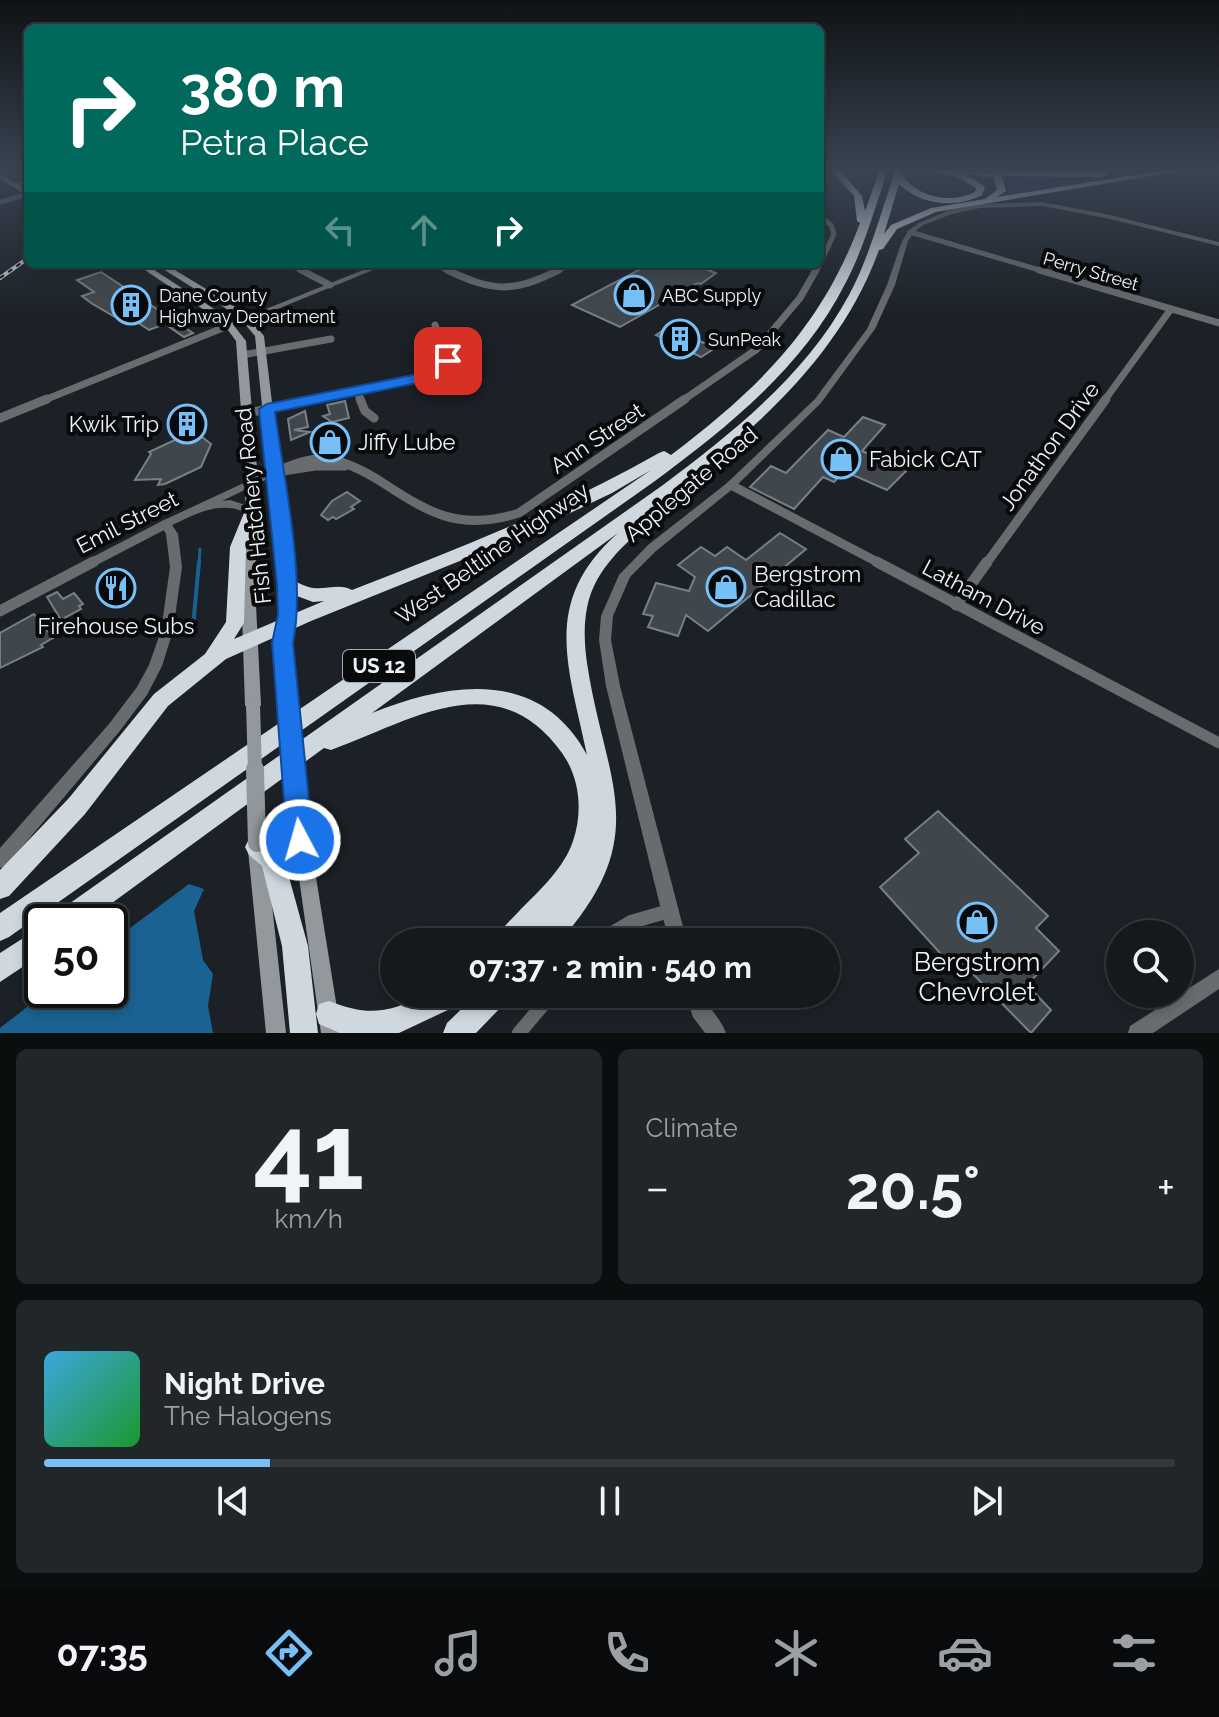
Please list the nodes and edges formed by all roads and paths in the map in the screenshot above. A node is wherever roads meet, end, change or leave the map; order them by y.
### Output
1 (861, 217) edge
2 (867, 217) edge
3 (883, 217) edge
4 (915, 217) edge
5 (939, 217) edge
6 (1111, 217) edge
7 (824, 219) edge
8 (863, 227) junction
9 (910, 232) junction
10 (1219, 244) edge
11 (824, 255) edge
12 (146, 268) edge
13 (165, 268) edge
14 (297, 268) edge
15 (374, 268) edge
16 (443, 268) edge
17 (564, 268) edge
18 (818, 268) edge
19 (330, 285) junction
20 (855, 295) junction
21 (1171, 309) junction
22 (245, 319) junction
23 (1219, 323) edge
24 (230, 325) junction
25 (435, 325) dead end
26 (331, 339) dead end
27 (262, 351) junction
28 (242, 355) junction
29 (793, 380) junction
30 (357, 391) junction
31 (751, 396) junction
32 (267, 409) junction
33 (248, 413) junction
34 (0, 418) edge
35 (374, 418) dead end
36 (274, 472) junction
37 (252, 480) junction
38 (731, 485) junction
39 (192, 511) junction
40 (250, 514) junction
41 (166, 524) junction
42 (452, 557) junction
43 (287, 585) junction
44 (956, 605) junction
45 (0, 611) edge
46 (286, 625) junction
47 (251, 640) junction
48 (193, 672) junction
49 (1219, 743) edge
50 (293, 759) junction
51 (257, 845) junction
52 (0, 860) edge
53 (0, 887) edge
54 (90, 904) edge
55 (669, 911) junction
56 (0, 928) edge
57 (519, 928) edge
58 (555, 928) edge
59 (613, 928) edge
60 (674, 928) edge
61 (24, 952) edge
62 (0, 969) edge
63 (1219, 978) edge
64 (423, 1008) edge
65 (482, 1008) edge
66 (540, 1008) edge
67 (699, 1008) edge
68 (330, 1024) edge
69 (276, 1033) edge
70 (304, 1033) edge
71 (457, 1033) edge
72 (519, 1033) edge
73 (717, 1033) edge
74 (1137, 1033) edge

1 - 8 highway
2 - 8 highway, West Beltline Highway / US 12
3 - 20 highway, US 12
4 - 20 highway
5 - 9 street
6 - 10 street
7 - 11 street, Ann Street
8 - 31 highway, West Beltline Highway / US 12
9 - 21 street, Perry Street
9 - 38 street, Applegate Road
12 - 24 main road
13 - 22 main road, Fish Hatchery Road
14 - 19 street
15 - 19 street
16 - 17 street
18 - 36 street, Ann Street
19 - 22 street
20 - 29 highway, US 12
21 - 23 street, Perry Street
21 - 44 street, Jonathon Drive
22 - 24 street
22 - 27 main road, Fish Hatchery Road
24 - 28 main road, Fish Hatchery Road
24 - 34 street
25 - 30 street
26 - 27 street
27 - 28 street
27 - 32 main road, Fish Hatchery Road
28 - 33 main road, Fish Hatchery Road
29 - 50 highway, US 12
29 - 58 highway
30 - 32 street
30 - 35 street
31 - 42 highway
31 - 56 highway, West Beltline Highway / US 12
32 - 33 street
32 - 36 main road, Fish Hatchery Road
33 - 37 main road, Fish Hatchery Road
36 - 37 street, Emil Street
36 - 43 main road, Fish Hatchery Road
37 - 39 street, Emil Street
37 - 40 main road, Fish Hatchery Road
38 - 44 street, Latham Drive
38 - 55 street, Applegate Road
39 - 40 street
39 - 41 street, Emil Street
40 - 47 main road, Fish Hatchery Road
40 - 48 highway
41 - 45 street, Emil Street
41 - 52 street
42 - 43 highway
42 - 46 highway
43 - 46 main road, Fish Hatchery Road
44 - 49 street, Latham Drive
46 - 47 highway
46 - 68 main road, Fish Hatchery Road, bridge
47 - 48 highway
47 - 51 main road, Fish Hatchery Road, bridge
48 - 53 highway
50 - 54 highway, US 12
50 - 57 highway
51 - 69 main road, Fish Hatchery Road
51 - 70 highway
55 - 59 street
55 - 60 street, Applegate Road
61 - 62 highway
63 - 74 street
64 - 68 highway
65 - 71 highway
66 - 72 street
67 - 73 street

